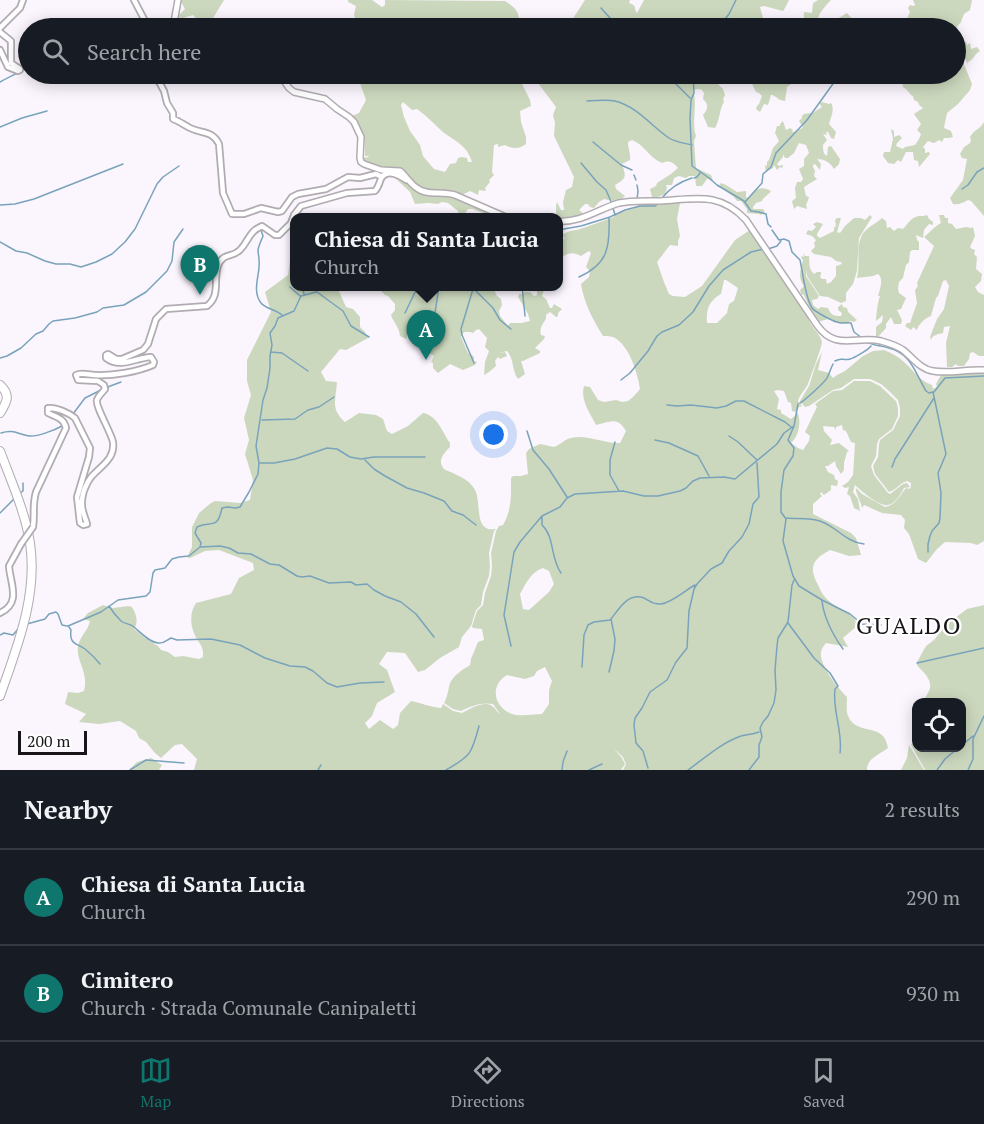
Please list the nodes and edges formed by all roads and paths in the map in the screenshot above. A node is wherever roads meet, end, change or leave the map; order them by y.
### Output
1 (23, 0) edge
2 (134, 0) edge
3 (178, 0) edge
4 (143, 18) edge
5 (175, 18) edge
6 (0, 30) edge
7 (0, 50) edge
8 (18, 68) edge
9 (18, 71) edge
10 (160, 84) edge
11 (286, 84) edge
12 (382, 177) junction
13 (409, 182) junction
14 (296, 213) edge
15 (496, 213) edge
16 (563, 222) edge
17 (290, 224) edge
18 (984, 370) edge
19 (0, 385) edge
20 (2, 410) edge
21 (1, 456) edge
22 (27, 526) junction
23 (30, 560) junction
24 (0, 613) edge
25 (0, 683) edge
26 (0, 696) edge

1 - 6 street
2 - 4 street
3 - 5 main road
6 - 8 street
7 - 9 street
10 - 12 street
11 - 13 main road
12 - 13 street
12 - 14 street
13 - 15 main road
16 - 18 main road
17 - 22 street
19 - 20 highway
21 - 22 highway
22 - 23 highway
22 - 24 street, bridge
23 - 25 highway
23 - 26 highway

